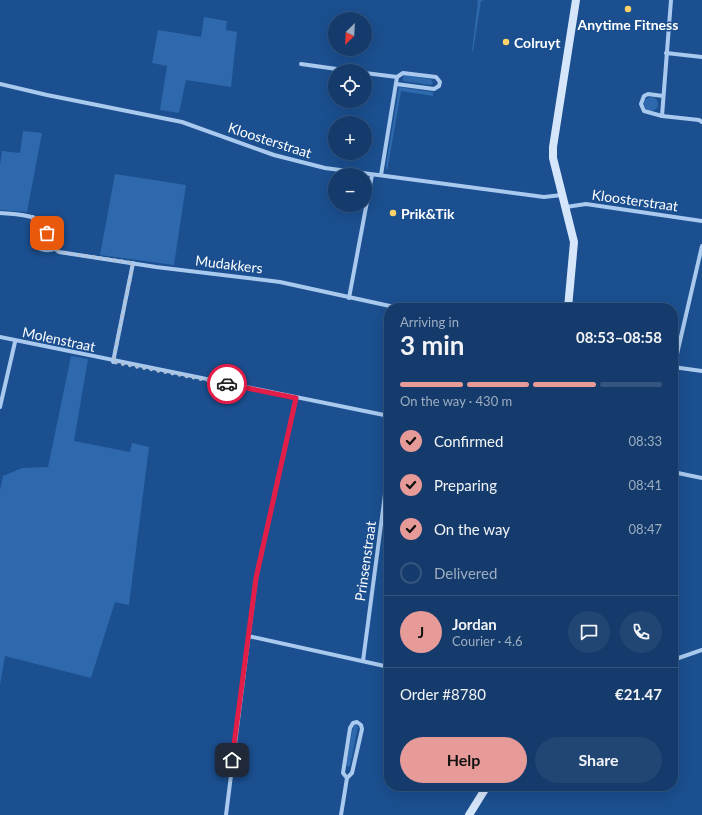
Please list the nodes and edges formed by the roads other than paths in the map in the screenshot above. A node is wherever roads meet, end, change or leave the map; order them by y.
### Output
1 (576, 0) edge
2 (671, 0) edge
3 (666, 53) junction
4 (702, 57) edge
5 (301, 64) dead end
6 (328, 68) edge
7 (372, 74) edge
8 (396, 77) junction
9 (0, 84) edge
10 (396, 84) junction
11 (662, 96) junction
12 (662, 116) junction
13 (702, 122) edge
14 (328, 168) edge
15 (372, 175) edge
16 (381, 175) junction
17 (562, 195) junction
18 (566, 207) junction
19 (365, 212) edge
20 (0, 213) edge
21 (33, 217) junction
22 (702, 221) edge
23 (702, 246) edge
24 (54, 249) junction
25 (133, 263) junction
26 (349, 298) junction
27 (569, 303) edge
28 (384, 305) edge
29 (0, 337) edge
30 (15, 342) junction
31 (678, 346) edge
32 (113, 362) junction
33 (678, 368) edge
34 (702, 371) edge
35 (296, 398) junction
36 (0, 407) edge
37 (384, 415) edge
38 (678, 473) edge
39 (702, 478) edge
40 (384, 502) edge
41 (248, 636) junction
42 (702, 650) edge
43 (678, 658) edge
44 (363, 661) junction
45 (384, 665) edge
46 (347, 778) junction
47 (484, 791) edge
48 (226, 815) edge
49 (341, 815) edge
50 (469, 815) edge

1 - 17 main road
2 - 3 street
3 - 4 street
3 - 11 street
5 - 6 street
7 - 8 street
8 - 10 street
8 - 10 street
9 - 14 street, Kloosterstraat
10 - 16 street
11 - 12 street
11 - 12 street
12 - 13 street
15 - 16 street, Kloosterstraat
16 - 17 street, Kloosterstraat
17 - 18 main road
18 - 22 street, Kloosterstraat
18 - 27 main road
19 - 26 street
20 - 21 street
21 - 24 street
21 - 24 street, Mudakkers
23 - 31 street
24 - 25 street, Mudakkers
25 - 26 street, Mudakkers
25 - 32 street, Molenstraat
26 - 28 street, Mudakkers
29 - 30 street, Molenstraat
30 - 32 street, Molenstraat
30 - 36 street
32 - 35 street, Molenstraat
33 - 34 street
35 - 37 street, Molenstraat
35 - 41 street
38 - 39 street
40 - 44 street, Prinsenstraat
41 - 44 street
41 - 48 street
42 - 43 street
44 - 45 street
46 - 46 street
46 - 49 street
47 - 50 main road

